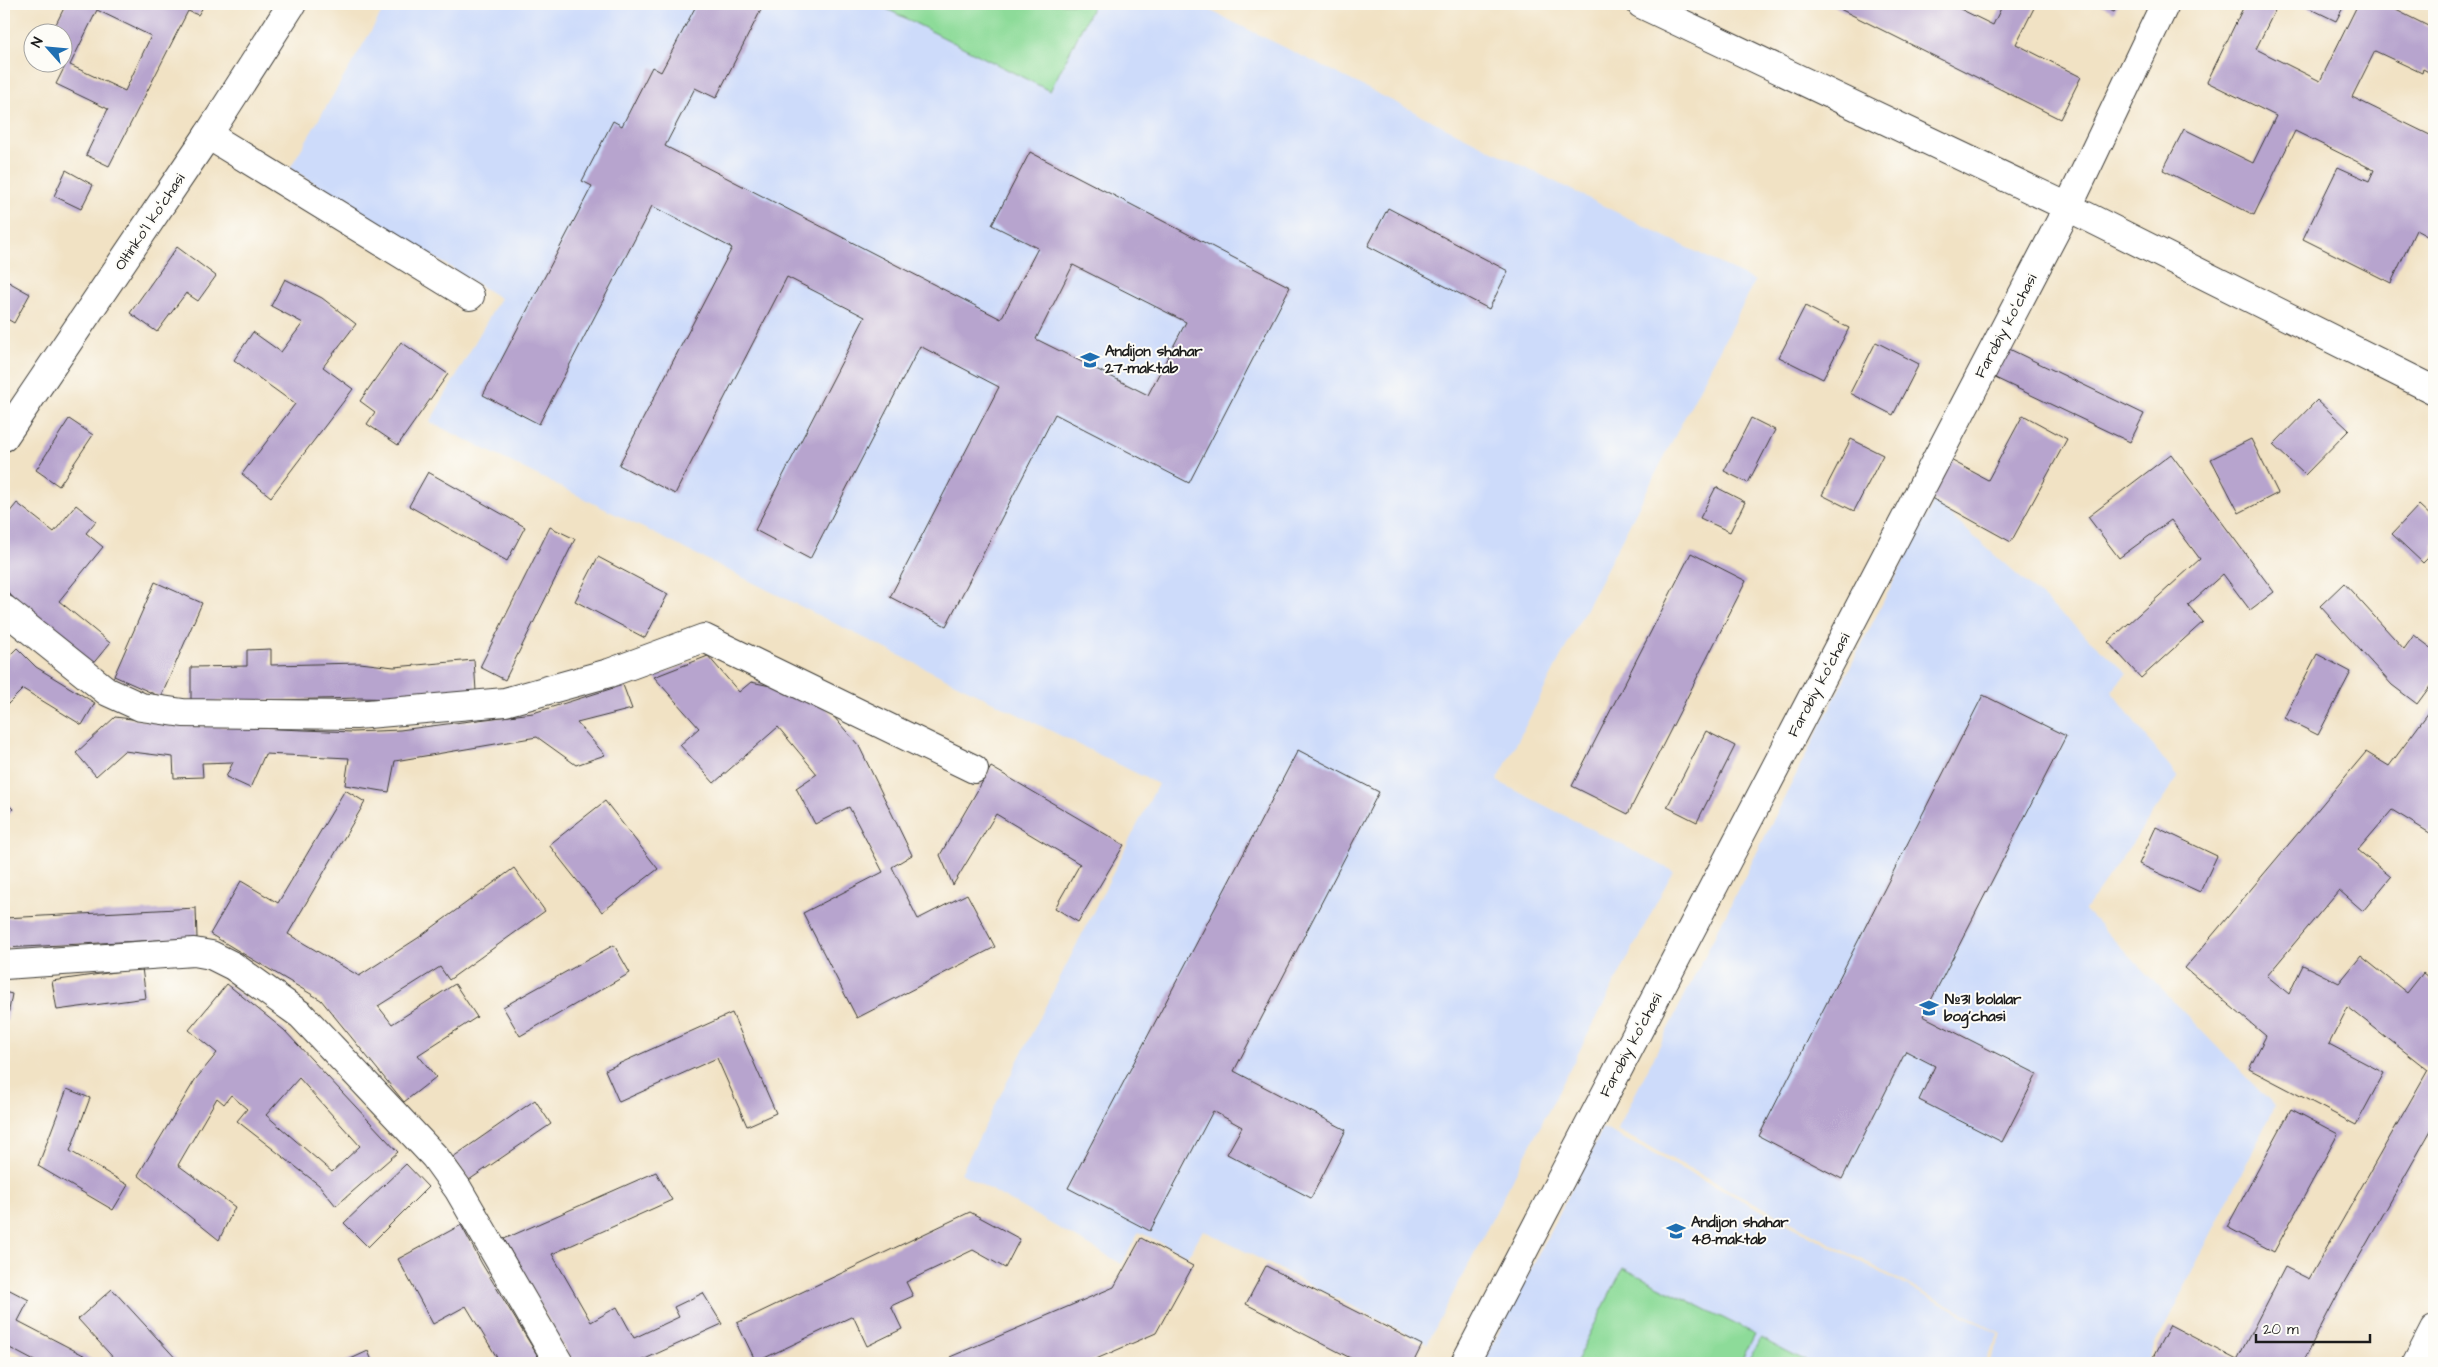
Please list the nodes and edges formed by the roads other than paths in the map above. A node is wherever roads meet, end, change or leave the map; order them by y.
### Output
1 (292, 4) edge
2 (1641, 4) edge
3 (2164, 4) edge
4 (208, 135) junction
5 (2068, 207) junction
6 (470, 296) dead end
7 (2434, 390) edge
8 (4, 437) edge
9 (4, 609) edge
10 (974, 769) dead end
11 (4, 965) edge
12 (2434, 1330) edge
13 (560, 1363) edge
14 (1465, 1363) edge
15 (2417, 1363) edge

1 - 4 street, Oltinkoʻl koʻchasi
2 - 5 street
3 - 5 street, Farobiy koʻchasi
4 - 6 street
4 - 8 street, Oltinkoʻl koʻchasi
5 - 7 street
5 - 14 street, Farobiy koʻchasi
9 - 10 street
11 - 13 street
12 - 15 street

